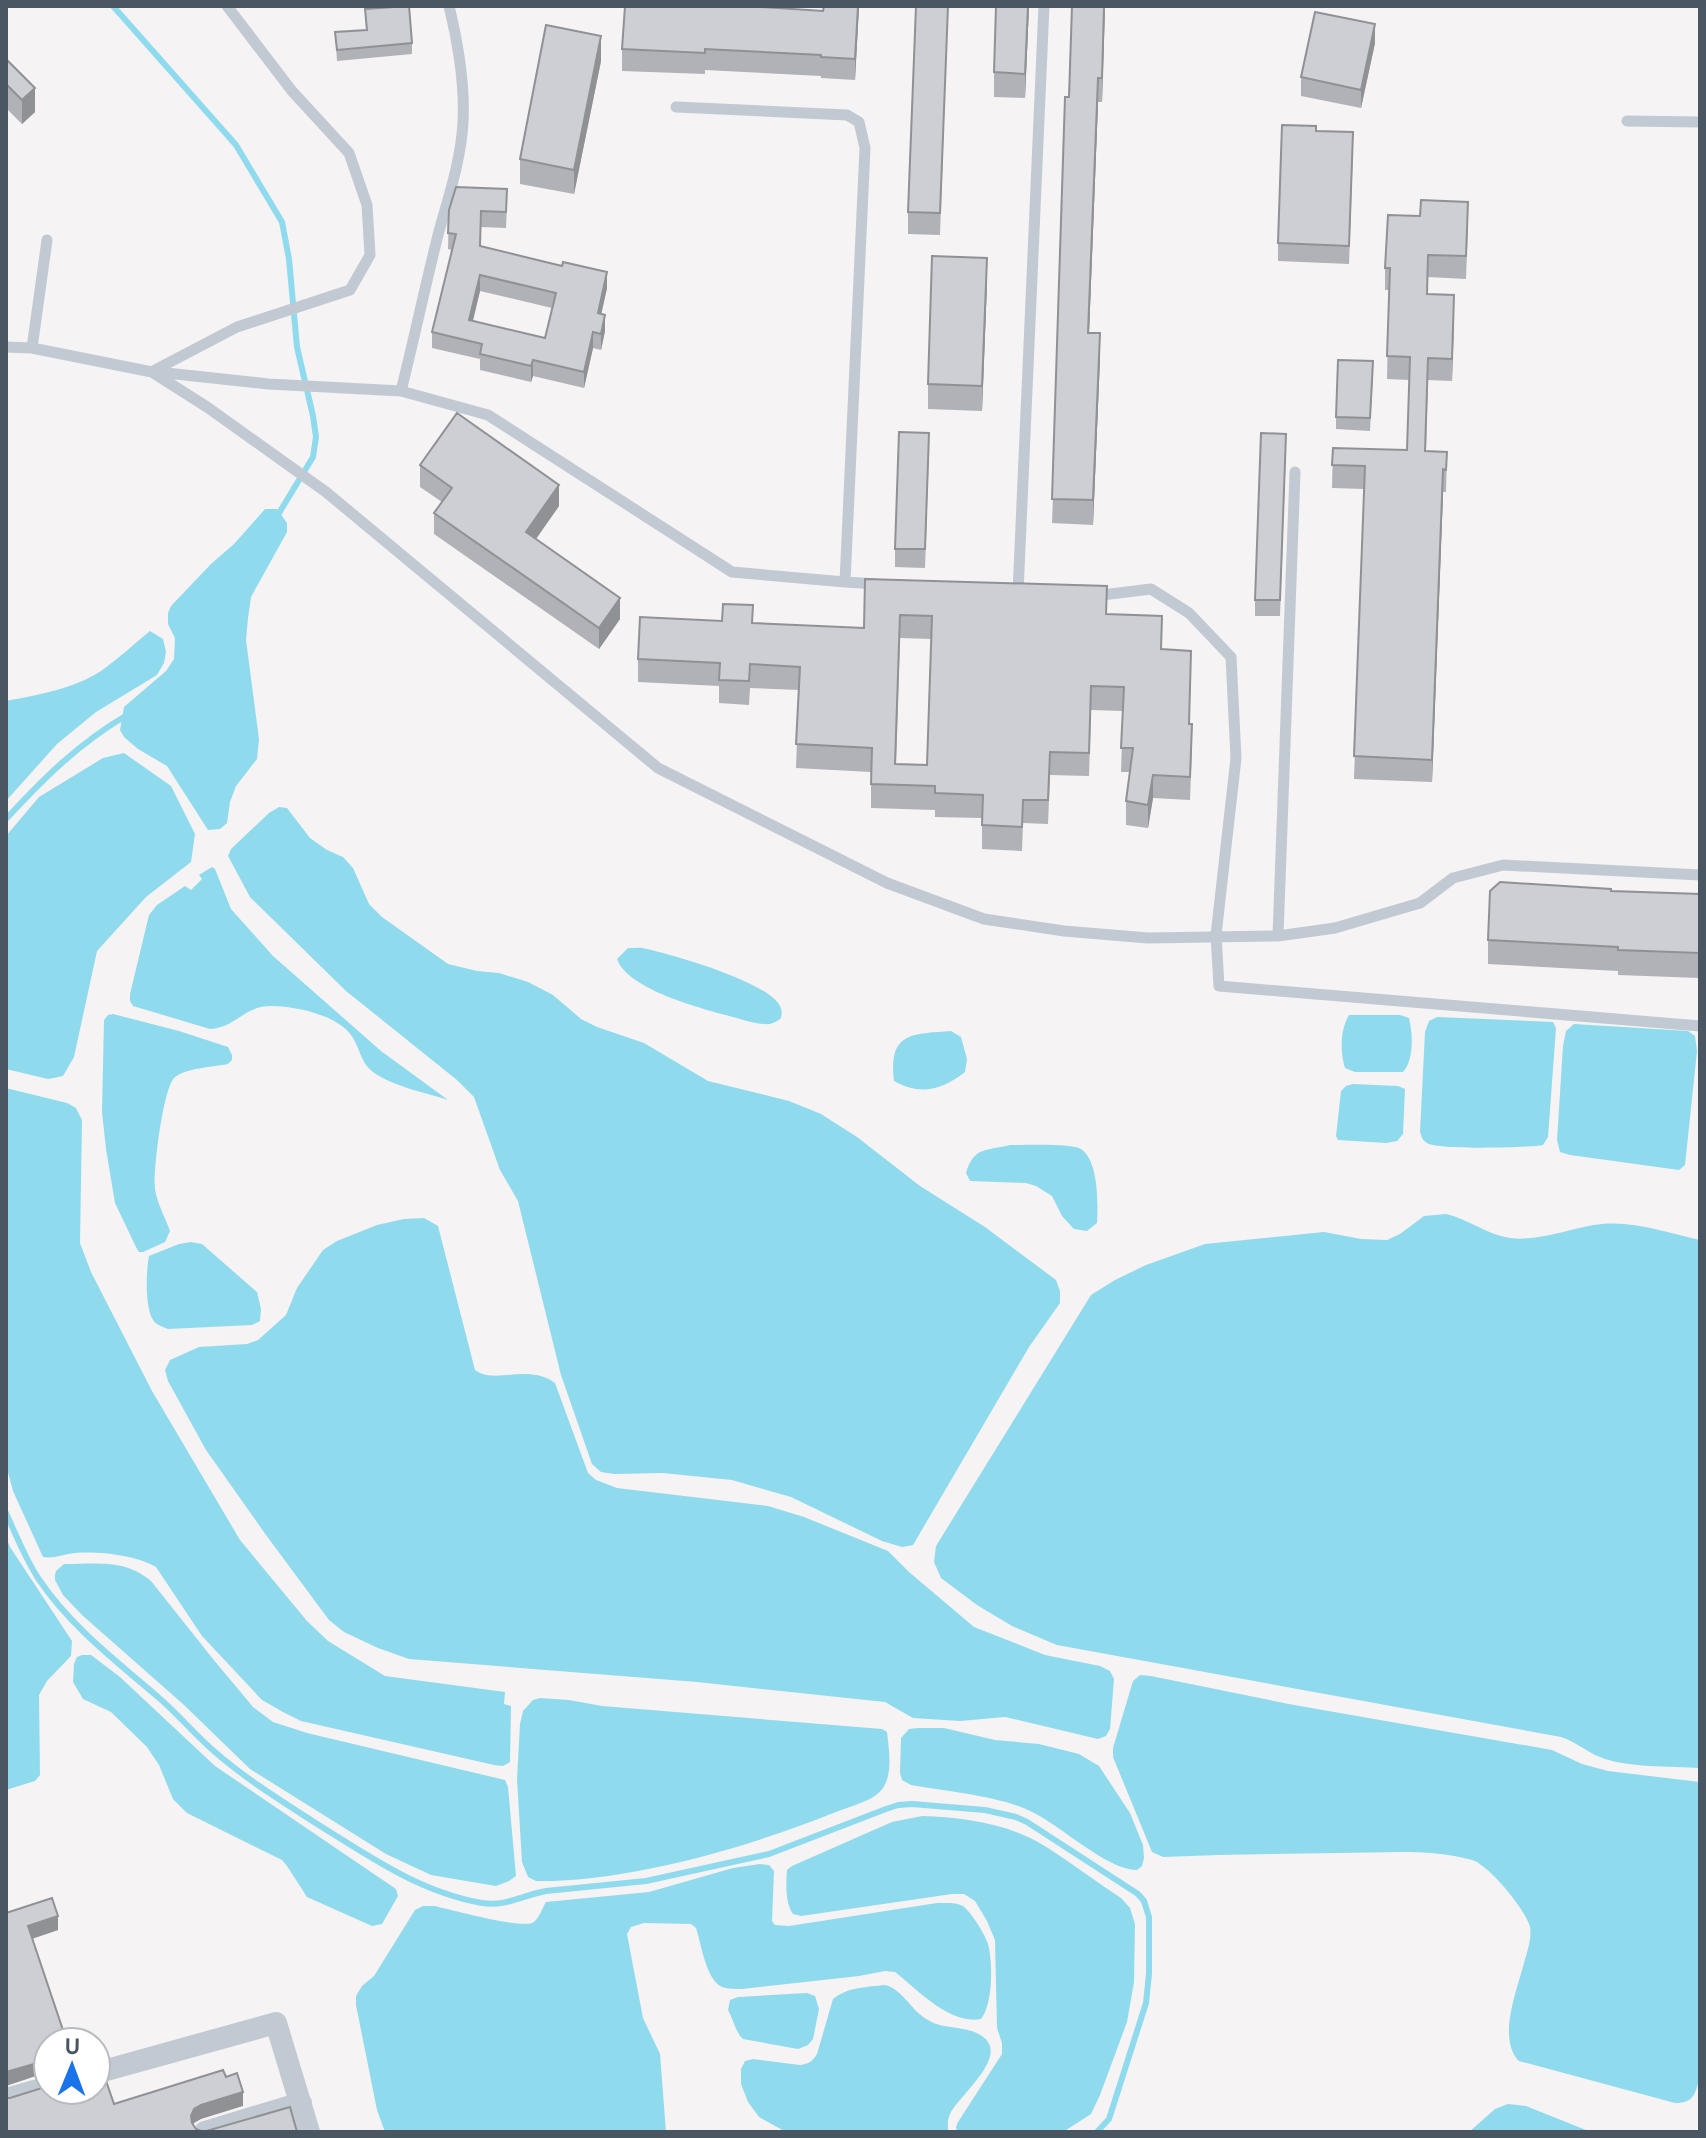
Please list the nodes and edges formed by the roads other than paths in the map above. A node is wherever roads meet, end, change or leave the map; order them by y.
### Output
1 (227, 6) edge
2 (449, 6) edge
3 (1044, 6) edge
4 (676, 107) dead end
5 (1627, 121) dead end
6 (1700, 122) edge
7 (47, 240) dead end
8 (6, 347) edge
9 (32, 348) junction
10 (152, 372) junction
11 (401, 391) junction
12 (1295, 472) dead end
13 (845, 582) junction
14 (892, 585) edge
15 (1003, 592) edge
16 (1018, 593) junction
17 (1034, 594) edge
18 (1080, 598) edge
19 (1700, 875) edge
20 (1216, 935) junction
21 (1278, 936) junction
22 (1700, 1026) edge
23 (112, 2069) edge
24 (32, 2092) edge
25 (6, 2099) edge
26 (301, 2103) junction
27 (205, 2132) edge
28 (309, 2132) edge

1 - 10 lane
2 - 11 lane
3 - 16 lane
4 - 13 lane
5 - 6 lane
7 - 9 lane
8 - 9 lane
9 - 10 lane
10 - 11 lane
10 - 20 lane
11 - 13 lane
12 - 21 lane
13 - 14 lane
15 - 16 lane
16 - 17 lane
18 - 20 lane
19 - 21 lane
20 - 21 lane
20 - 22 lane
23 - 26 street
24 - 25 street
26 - 27 street
26 - 28 street

